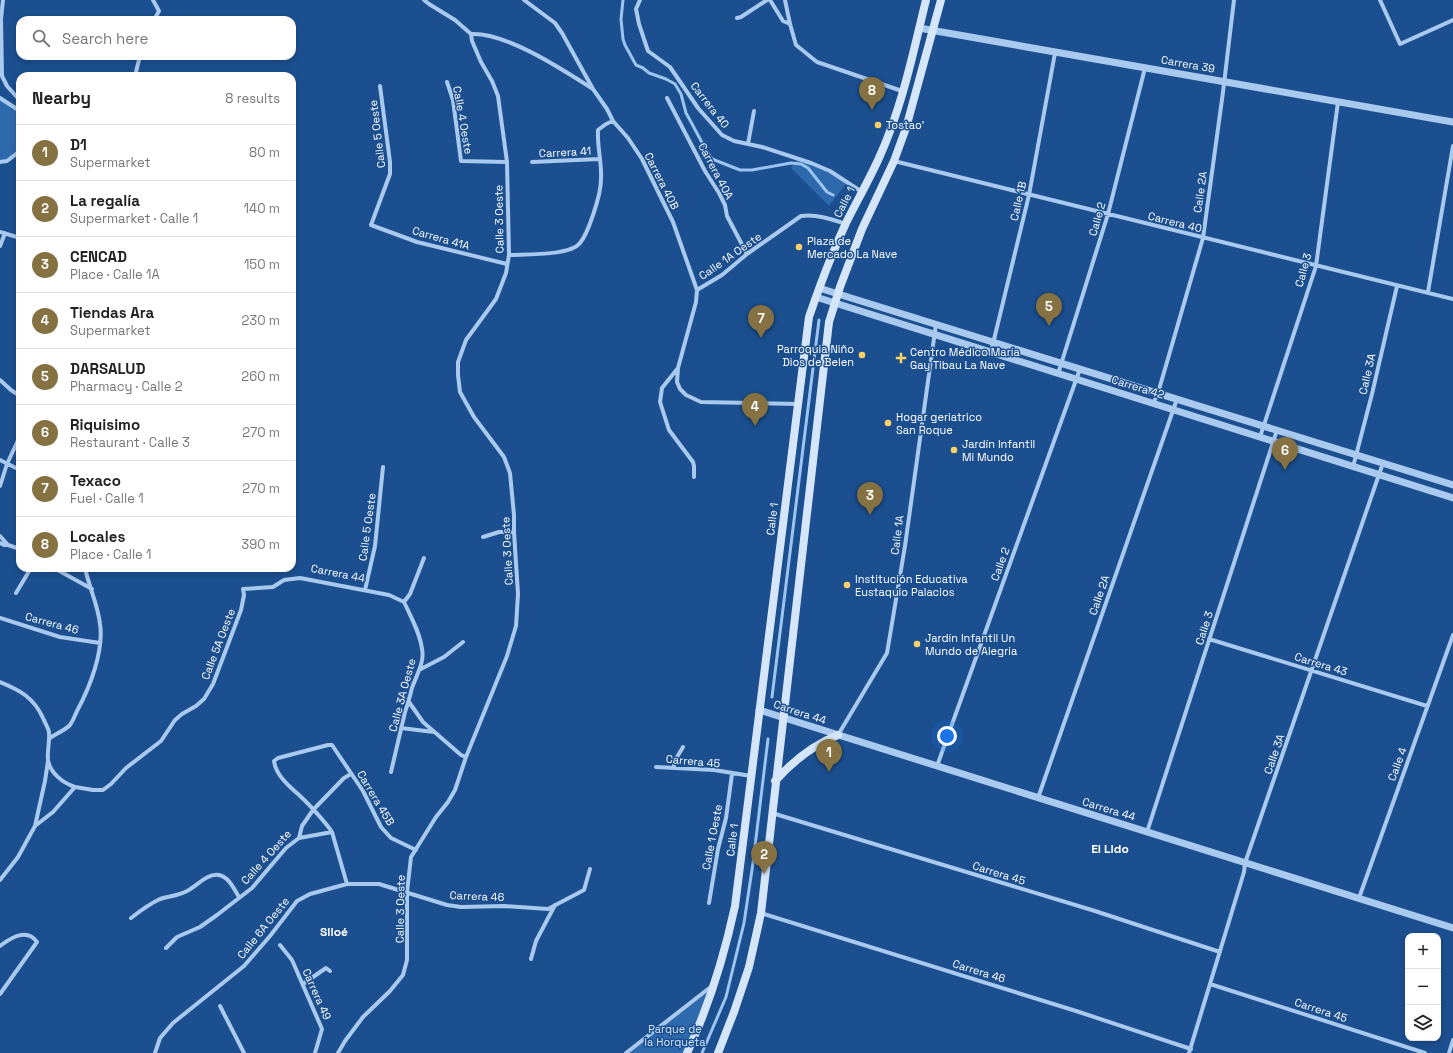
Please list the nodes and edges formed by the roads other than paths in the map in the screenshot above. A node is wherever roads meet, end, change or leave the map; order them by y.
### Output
1 (3, 0) edge
2 (153, 0) edge
3 (424, 0) edge
4 (524, 0) edge
5 (640, 0) edge
6 (767, 0) edge
7 (770, 0) edge
8 (785, 0) edge
9 (926, 0) edge
10 (941, 0) edge
11 (1234, 0) edge
12 (1380, 0) edge
13 (156, 16) edge
14 (737, 18) dead end
15 (1453, 20) edge
16 (790, 24) junction
17 (919, 28) junction
18 (933, 30) junction
19 (471, 34) junction
20 (1055, 53) junction
21 (139, 60) edge
22 (1145, 68) junction
23 (136, 72) edge
24 (447, 82) dead end
25 (1224, 82) junction
26 (380, 86) dead end
27 (593, 89) junction
28 (902, 91) junction
29 (16, 97) edge
30 (0, 98) edge
31 (666, 98) dead end
32 (1338, 102) junction
33 (16, 108) edge
34 (754, 110) dead end
35 (614, 121) junction
36 (1453, 122) edge
37 (748, 144) junction
38 (1453, 146) edge
39 (16, 154) edge
40 (599, 159) junction
41 (894, 161) junction
42 (0, 162) edge
43 (507, 162) junction
44 (532, 162) dead end
45 (862, 192) junction
46 (1029, 195) junction
47 (1108, 214) junction
48 (846, 224) junction
49 (371, 225) joint
50 (0, 232) edge
51 (5, 233) junction
52 (16, 237) edge
53 (1203, 238) junction
54 (0, 246) edge
55 (747, 254) junction
56 (509, 255) junction
57 (507, 264) junction
58 (1316, 266) junction
59 (1397, 286) junction
60 (819, 288) junction
61 (697, 290) junction
62 (1428, 292) junction
63 (838, 294) junction
64 (816, 297) junction
65 (1453, 299) edge
66 (835, 303) junction
67 (936, 324) junction
68 (934, 334) junction
69 (993, 342) junction
70 (991, 352) junction
71 (1062, 363) junction
72 (678, 368) junction
73 (1080, 369) junction
74 (1058, 374) junction
75 (0, 380) edge
76 (1076, 380) junction
77 (16, 393) edge
78 (1158, 393) junction
79 (1177, 399) junction
80 (798, 404) junction
81 (1153, 404) junction
82 (1173, 410) junction
83 (1264, 426) junction
84 (1277, 430) junction
85 (1260, 437) junction
86 (1274, 442) junction
87 (16, 445) edge
88 (1357, 455) junction
89 (0, 460) edge
90 (1384, 463) junction
91 (7, 464) junction
92 (383, 467) dead end
93 (1353, 467) junction
94 (16, 468) edge
95 (1379, 475) junction
96 (694, 477) dead end
97 (1453, 485) edge
98 (0, 486) edge
99 (1453, 498) edge
100 (514, 532) junction
101 (0, 536) edge
102 (483, 537) dead end
103 (0, 544) edge
104 (8, 545) junction
105 (16, 548) edge
106 (424, 558) dead end
107 (29, 572) edge
108 (61, 572) edge
109 (86, 572) edge
110 (243, 588) joint
111 (92, 589) junction
112 (365, 590) junction
113 (16, 593) dead end
114 (404, 602) junction
115 (0, 618) edge
116 (1453, 635) edge
117 (1209, 639) junction
118 (463, 642) dead end
119 (100, 644) junction
120 (419, 670) junction
121 (1312, 671) junction
122 (0, 682) edge
123 (409, 702) junction
124 (1428, 706) junction
125 (759, 710) junction
126 (783, 718) junction
127 (401, 728) junction
128 (434, 732) junction
129 (838, 735) junction
130 (50, 738) junction
131 (683, 747) dead end
132 (466, 757) junction
133 (48, 761) junction
134 (937, 766) junction
135 (656, 767) dead end
136 (674, 768) junction
137 (391, 772) dead end
138 (351, 774) junction
139 (732, 774) junction
140 (752, 776) junction
141 (775, 781) junction
142 (75, 787) junction
143 (1038, 798) junction
144 (313, 810) junction
145 (772, 813) junction
146 (35, 826) junction
147 (332, 832) junction
148 (1147, 832) junction
149 (299, 838) junction
150 (416, 850) junction
151 (1245, 863) junction
152 (590, 869) dead end
153 (0, 880) edge
154 (348, 884) junction
155 (407, 892) junction
156 (239, 897) junction
157 (1358, 898) junction
158 (709, 903) dead end
159 (555, 906) junction
160 (761, 913) junction
161 (131, 918) dead end
162 (1453, 928) edge
163 (280, 945) dead end
164 (0, 946) edge
165 (166, 948) dead end
166 (1220, 952) junction
167 (531, 959) dead end
168 (330, 971) dead end
169 (303, 984) junction
170 (715, 984) junction
171 (1210, 984) junction
172 (0, 994) edge
173 (220, 1006) dead end
174 (1453, 1040) edge
175 (1190, 1051) edge
176 (155, 1053) edge
177 (244, 1053) edge
178 (315, 1053) edge
179 (338, 1053) edge
180 (626, 1053) edge
181 (687, 1053) edge
182 (718, 1053) edge
183 (1426, 1053) edge
184 (1449, 1053) edge

1 - 29 street
2 - 13 street
3 - 19 street
4 - 27 street, Carrera 40B
5 - 37 street, Carrera 40
6 - 14 street
7 - 16 street
8 - 16 street
9 - 17 main road, Calle 1
10 - 18 main road
11 - 25 street, Calle 2A
12 - 15 street
16 - 28 street
17 - 18 street, Carrera 39
17 - 28 main road, Calle 1
18 - 20 street, Carrera 39
18 - 41 main road
19 - 27 street, Carrera 40B
19 - 43 street, Calle 3 Oeste
20 - 22 street, Carrera 39
20 - 46 street, Calle 1B
21 - 23 street
22 - 25 street, Carrera 39
22 - 47 street, Calle 2
24 - 43 street, Calle 4 Oeste
25 - 32 street, Carrera 39
25 - 53 street, Calle 2A
26 - 49 street, Calle 5 Oeste
27 - 35 street, Carrera 40B
28 - 45 main road, Calle 1
30 - 33 street
31 - 55 street, Carrera 40A
32 - 36 street, Carrera 39
32 - 58 street, Calle 3
34 - 37 street
35 - 40 street
35 - 61 street, Carrera 40B
37 - 45 street, Carrera 40
38 - 62 street
39 - 42 street
40 - 44 street, Carrera 41
40 - 56 street
41 - 46 street, Carrera 40
41 - 63 main road
43 - 56 street, Calle 3 Oeste
45 - 48 main road, Calle 1
46 - 47 street, Carrera 40
46 - 69 street, Calle 1B
47 - 53 street, Carrera 40
47 - 71 street, Calle 2
48 - 55 street, Calle 1A Oeste
48 - 60 main road, Calle 1
49 - 57 street, Carrera 41A
50 - 51 street
51 - 52 street
51 - 54 street
53 - 58 street, Carrera 40
53 - 78 street, Calle 2A
55 - 61 street, Calle 1A Oeste
56 - 57 street, Calle 3 Oeste
57 - 100 street, Calle 3 Oeste
58 - 59 street, Carrera 40
58 - 83 street, Calle 3
59 - 62 street, Carrera 40
59 - 88 street, Calle 3A
60 - 63 street, Carrera 42
60 - 64 main road, Calle 1
61 - 72 street, Calle 1A Oeste
62 - 65 street, Carrera 40
63 - 66 main road
63 - 67 street, Carrera 42
64 - 66 street, Carrera 42
64 - 80 main road, Calle 1
66 - 68 street, Carrera 42
66 - 126 main road
67 - 68 street, Calle 1A
67 - 69 street, Carrera 42
68 - 70 street, Carrera 42
68 - 129 street, Calle 1A
69 - 70 street, Calle 1B
69 - 71 street, Carrera 42
70 - 74 street, Carrera 42
71 - 73 street, Carrera 42
71 - 74 street, Calle 2
72 - 80 street
72 - 96 street
73 - 76 street, Calle 2
73 - 78 street, Carrera 42
74 - 76 street, Carrera 42
75 - 77 street
76 - 81 street, Carrera 42
76 - 134 street, Calle 2
78 - 79 street, Carrera 42
78 - 81 street, Calle 2A
79 - 82 street, Calle 2A
79 - 83 street, Carrera 42
80 - 125 main road, Calle 1
81 - 82 street, Carrera 42
82 - 85 street, Carrera 42
82 - 143 street, Calle 2A
83 - 84 street, Carrera 42
83 - 85 street, Calle 3
84 - 86 street, Calle 3
84 - 88 street, Carrera 42
85 - 86 street, Carrera 42
86 - 93 street, Carrera 42
86 - 117 street, Calle 3
87 - 91 street
88 - 90 street, Carrera 42
88 - 93 street, Calle 3A
89 - 91 street
90 - 95 street, Calle 3A
90 - 97 street, Carrera 42
91 - 94 street
91 - 98 street
92 - 112 street, Calle 5 Oeste
93 - 95 street, Carrera 42
95 - 99 street, Carrera 42
95 - 121 street, Calle 3A
100 - 102 street
100 - 132 street, Calle 3 Oeste
101 - 104 street
103 - 104 street
104 - 105 street
106 - 114 street
107 - 113 street
108 - 111 street
109 - 111 street
110 - 112 street, Carrera 44
110 - 142 street, Calle 5A Oeste
111 - 119 street
112 - 114 street, Carrera 44
114 - 120 street, Calle 3A Oeste
115 - 119 street, Carrera 46
116 - 124 street, Calle 4
117 - 121 street, Carrera 43
117 - 148 street, Calle 3
118 - 120 street
119 - 130 street
120 - 123 street, Calle 3A Oeste
121 - 124 street, Carrera 43
121 - 151 street, Calle 3A
122 - 130 street
123 - 127 street, Calle 3A Oeste
123 - 128 street
124 - 157 street, Calle 4
125 - 126 street, Carrera 44
125 - 140 main road, Calle 1
126 - 129 street, Carrera 44
126 - 141 main road
127 - 128 street
127 - 137 street, Calle 3A Oeste
128 - 132 street
129 - 134 street, Carrera 44
129 - 141 main road
130 - 133 street
131 - 136 street
132 - 150 street, Calle 3 Oeste
133 - 142 street
133 - 146 street
134 - 143 street, Carrera 44
135 - 136 street, Carrera 45
136 - 139 street, Carrera 45
138 - 144 street, Calle 4 Oeste
138 - 144 street, Carrera 45B
138 - 150 street, Carrera 45B
139 - 140 street, Carrera 45
139 - 158 street, Calle 1 Oeste
140 - 170 main road, Calle 1
141 - 145 main road
142 - 146 street
143 - 148 street, Carrera 44
144 - 147 street
144 - 149 street, Calle 4 Oeste
145 - 160 main road
145 - 166 street, Carrera 45
146 - 153 street
147 - 149 street
147 - 154 street
148 - 151 street, Carrera 44
149 - 156 street, Calle 4 Oeste
150 - 155 street, Calle 3 Oeste
151 - 157 street, Carrera 44
151 - 166 street, Calle 3A
152 - 159 street, Carrera 46
154 - 155 street, Carrera 46
154 - 176 street, Calle 6A Oeste
155 - 159 street, Carrera 46
155 - 179 street, Calle 3 Oeste
156 - 161 street
156 - 165 street, Calle 4 Oeste
157 - 162 street, Carrera 44
159 - 167 street
160 - 175 street, Carrera 46
160 - 182 main road
163 - 169 street, Carrera 49
164 - 172 street
166 - 171 street, Calle 3A
168 - 169 street
169 - 178 street, Carrera 49
170 - 180 street
170 - 181 main road, Calle 1
171 - 175 street, Calle 3A
171 - 183 street, Carrera 45
173 - 177 street
174 - 184 street

